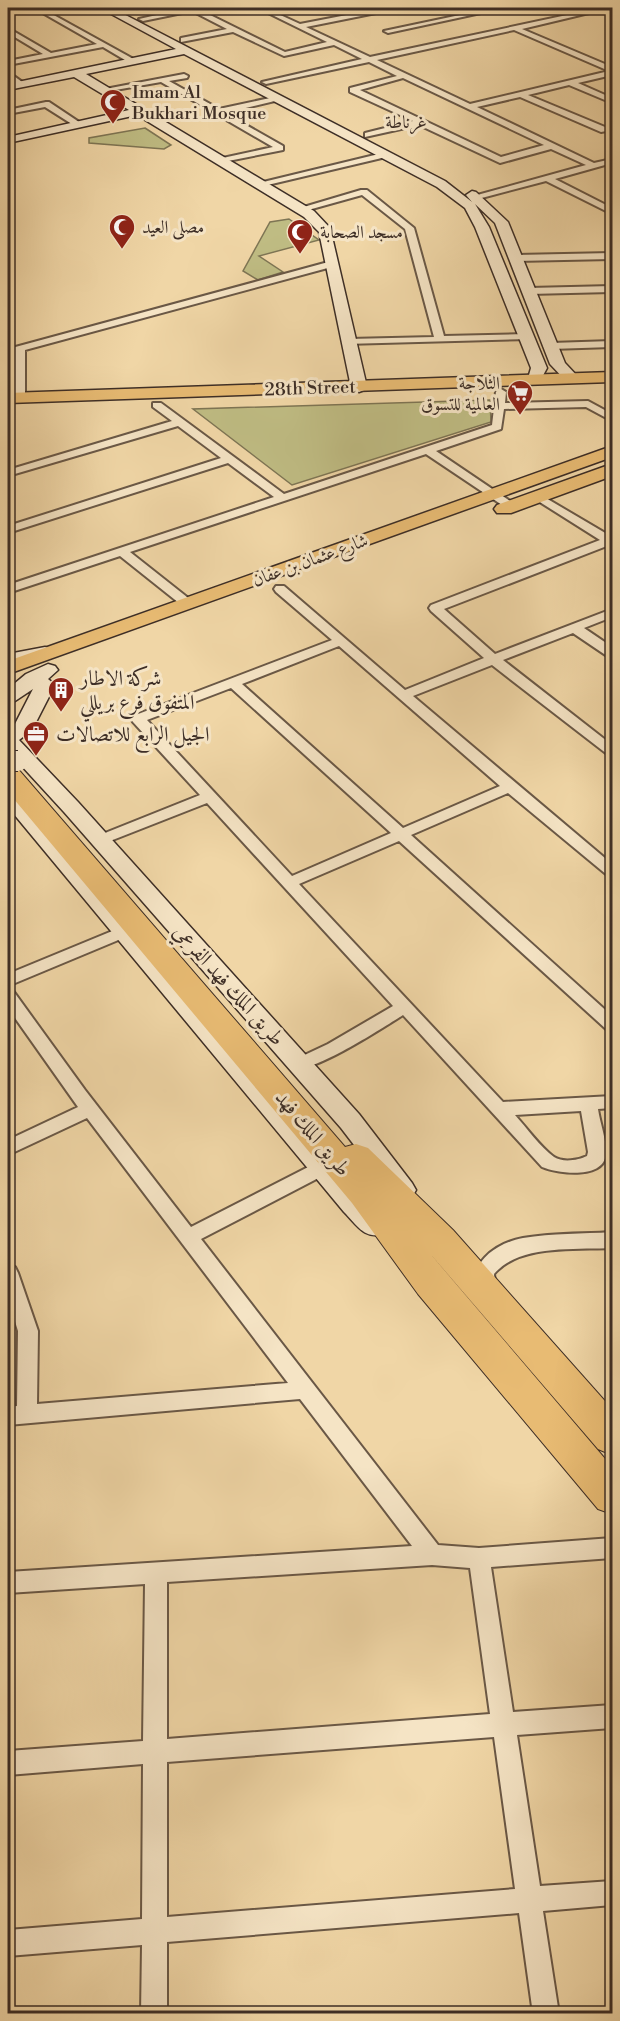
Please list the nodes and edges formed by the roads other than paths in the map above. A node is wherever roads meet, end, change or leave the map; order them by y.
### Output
1 (37, 8) edge
2 (105, 8) edge
3 (121, 8) edge
4 (192, 8) edge
5 (261, 8) edge
6 (337, 8) edge
7 (391, 8) edge
8 (501, 8) edge
9 (607, 8) edge
10 (441, 11) dead end
11 (592, 11) junction
12 (354, 15) junction
13 (456, 17) junction
14 (143, 19) junction
15 (612, 19) edge
16 (298, 26) junction
17 (515, 28) junction
18 (8, 30) edge
19 (236, 30) junction
20 (388, 31) dead end
21 (492, 33) junction
22 (334, 43) junction
23 (104, 45) junction
24 (185, 45) junction
25 (50, 55) junction
26 (369, 60) junction
27 (133, 61) junction
28 (8, 63) edge
29 (612, 71) edge
30 (76, 73) junction
31 (8, 76) edge
32 (184, 76) dead end
33 (404, 76) junction
34 (162, 80) junction
35 (266, 82) junction
36 (570, 83) junction
37 (21, 84) junction
38 (8, 87) edge
39 (104, 90) junction
40 (521, 95) junction
41 (276, 98) junction
42 (612, 101) edge
43 (469, 107) junction
44 (138, 111) junction
45 (8, 112) edge
46 (218, 112) junction
47 (420, 122) junction
48 (78, 124) junction
49 (612, 128) edge
50 (368, 135) junction
51 (8, 140) edge
52 (551, 146) junction
53 (383, 155) junction
54 (221, 161) junction
55 (612, 161) edge
56 (594, 166) junction
57 (547, 178) junction
58 (259, 184) junction
59 (474, 197) junction
60 (612, 197) edge
61 (595, 202) junction
62 (301, 209) junction
63 (612, 211) edge
64 (612, 256) edge
65 (516, 258) junction
66 (332, 264) junction
67 (612, 289) edge
68 (529, 291) junction
69 (526, 338) junction
70 (440, 340) junction
71 (349, 342) junction
72 (612, 344) edge
73 (551, 346) junction
74 (20, 349) junction
75 (8, 352) edge
76 (536, 361) junction
77 (558, 364) junction
78 (612, 377) edge
79 (572, 379) junction
80 (521, 381) junction
81 (359, 387) junction
82 (612, 388) edge
83 (500, 399) junction
84 (12, 401) edge
85 (157, 405) junction
86 (612, 418) edge
87 (180, 423) junction
88 (428, 450) junction
89 (612, 452) edge
90 (230, 459) junction
91 (612, 470) edge
92 (8, 473) edge
93 (495, 493) junction
94 (539, 497) junction
95 (282, 498) junction
96 (512, 507) junction
97 (8, 530) edge
98 (611, 541) edge
99 (121, 551) junction
100 (8, 589) edge
101 (280, 589) junction
102 (188, 604) junction
103 (612, 613) edge
104 (575, 628) junction
105 (341, 641) junction
106 (62, 650) junction
107 (612, 653) edge
108 (8, 660) edge
109 (494, 660) junction
110 (8, 668) edge
111 (42, 673) junction
112 (8, 683) edge
113 (234, 683) junction
114 (403, 695) junction
115 (8, 697) edge
116 (612, 751) edge
117 (12, 753) edge
118 (510, 787) junction
119 (8, 794) edge
120 (209, 797) junction
121 (401, 834) junction
122 (100, 840) junction
123 (612, 871) edge
124 (288, 883) junction
125 (122, 932) junction
126 (8, 980) edge
127 (8, 996) edge
128 (404, 1007) junction
129 (612, 1025) edge
130 (300, 1064) junction
131 (612, 1102) edge
132 (588, 1104) junction
133 (90, 1109) junction
134 (497, 1109) junction
135 (8, 1148) edge
136 (322, 1168) junction
137 (188, 1237) junction
138 (440, 1240) junction
139 (612, 1240) edge
140 (8, 1273) edge
141 (431, 1283) junction
142 (488, 1295) junction
143 (305, 1390) junction
144 (17, 1415) edge
145 (612, 1437) edge
146 (612, 1496) edge
147 (612, 1548) edge
148 (432, 1555) junction
149 (479, 1558) junction
150 (156, 1572) junction
151 (8, 1582) edge
152 (612, 1716) edge
153 (505, 1724) junction
154 (155, 1750) junction
155 (8, 1763) edge
156 (612, 1893) edge
157 (531, 1899) junction
158 (154, 1930) junction
159 (8, 1943) edge
160 (154, 2013) edge
161 (546, 2013) edge

1 - 23 street
2 - 24 street
3 - 14 street
4 - 14 street
4 - 19 street
5 - 16 street
6 - 12 street
7 - 12 street
8 - 13 street
9 - 11 street
10 - 13 street
11 - 15 street
11 - 17 street
12 - 16 street
13 - 20 street
13 - 21 street
14 - 24 street
16 - 22 street
17 - 21 street
17 - 29 street
18 - 25 street
19 - 22 street
19 - 24 street
21 - 26 street
22 - 26 street
23 - 25 street
23 - 27 street
24 - 27 street
24 - 35 street
24 - 41 street
25 - 28 street
26 - 33 street
26 - 35 street
27 - 30 street
29 - 36 street
30 - 37 street
30 - 39 street
31 - 37 street
32 - 34 street
33 - 43 street
33 - 47 street
34 - 39 street
34 - 46 street
35 - 50 street
36 - 40 street
36 - 42 street
37 - 38 street
39 - 44 street
40 - 43 street
40 - 49 street
41 - 46 street
41 - 53 street
43 - 52 street
44 - 48 street
44 - 54 street
45 - 48 street
46 - 54 street
47 - 50 street
47 - 52 street
48 - 51 street
50 - 59 street
52 - 56 street
53 - 58 street
53 - 69 street
54 - 58 street
55 - 56 street
56 - 57 street
57 - 59 street
57 - 61 street
58 - 62 street
59 - 65 street
60 - 61 street
61 - 63 street
62 - 66 street
62 - 70 street
64 - 65 street
65 - 68 street
66 - 71 street
66 - 74 street
67 - 68 street
68 - 73 street
69 - 70 street
69 - 76 street
70 - 71 street
71 - 81 street
72 - 73 street
73 - 77 street
74 - 75 street
74 - 84 street
76 - 77 street
76 - 80 street
77 - 79 street
78 - 79 main road, 28th Street
79 - 80 main road, 28th Street
80 - 81 main road, 28th Street
81 - 84 main road, 28th Street
82 - 83 main road, 28th Street
83 - 85 main road, 28th Street
83 - 86 street
83 - 88 street
84 - 85 main road, 28th Street
85 - 87 street
87 - 90 street
87 - 92 street
88 - 93 street
88 - 95 street
89 - 93 main road, شارع عثمان بن عفان
90 - 95 street
90 - 97 street
91 - 94 main road, شارع عثمان بن عفان
93 - 96 street
93 - 102 main road, شارع عثمان بن عفان
94 - 96 main road, شارع عثمان بن عفان
94 - 98 street
95 - 99 street
96 - 101 main road, شارع عثمان بن عفان
98 - 109 street
99 - 100 street
99 - 102 street
101 - 105 street
101 - 111 main road, شارع عثمان بن عفان
102 - 106 main road, شارع عثمان بن عفان
103 - 104 street
104 - 107 street
104 - 109 street
105 - 113 street
105 - 114 street
106 - 108 street
106 - 110 main road, شارع عثمان بن عفان
109 - 114 street
109 - 116 street
111 - 112 main road, شارع عثمان بن عفان
111 - 115 street
111 - 117 street
113 - 120 street
113 - 121 street
114 - 118 street
117 - 122 street, طريق الملك فهد الفرعي
117 - 138 highway, طريق الملك فهد
117 - 141 highway, طريق الملك فهد
118 - 121 street
118 - 123 street
119 - 125 street
120 - 122 street
120 - 124 street
121 - 124 street
121 - 129 street
122 - 130 street, طريق الملك فهد الفرعي
124 - 128 street
125 - 126 street
125 - 136 street
127 - 133 street
128 - 130 street
128 - 134 street
130 - 138 street, طريق الملك فهد الفرعي
131 - 132 street
132 - 134 street
132 - 134 street
133 - 135 street
133 - 137 street
136 - 137 street
136 - 141 street
137 - 143 street
138 - 142 highway, طريق الملك فهد
139 - 142 street
140 - 144 street
141 - 146 highway, طريق الملك فهد
142 - 145 highway, طريق الملك فهد
143 - 144 street
143 - 148 street
147 - 149 street
148 - 149 street
148 - 150 street
149 - 153 street
150 - 151 street
150 - 154 street
152 - 153 street
153 - 154 street
153 - 157 street
154 - 155 street
154 - 158 street
156 - 157 street
157 - 158 street
157 - 161 street
158 - 159 street
158 - 160 street

